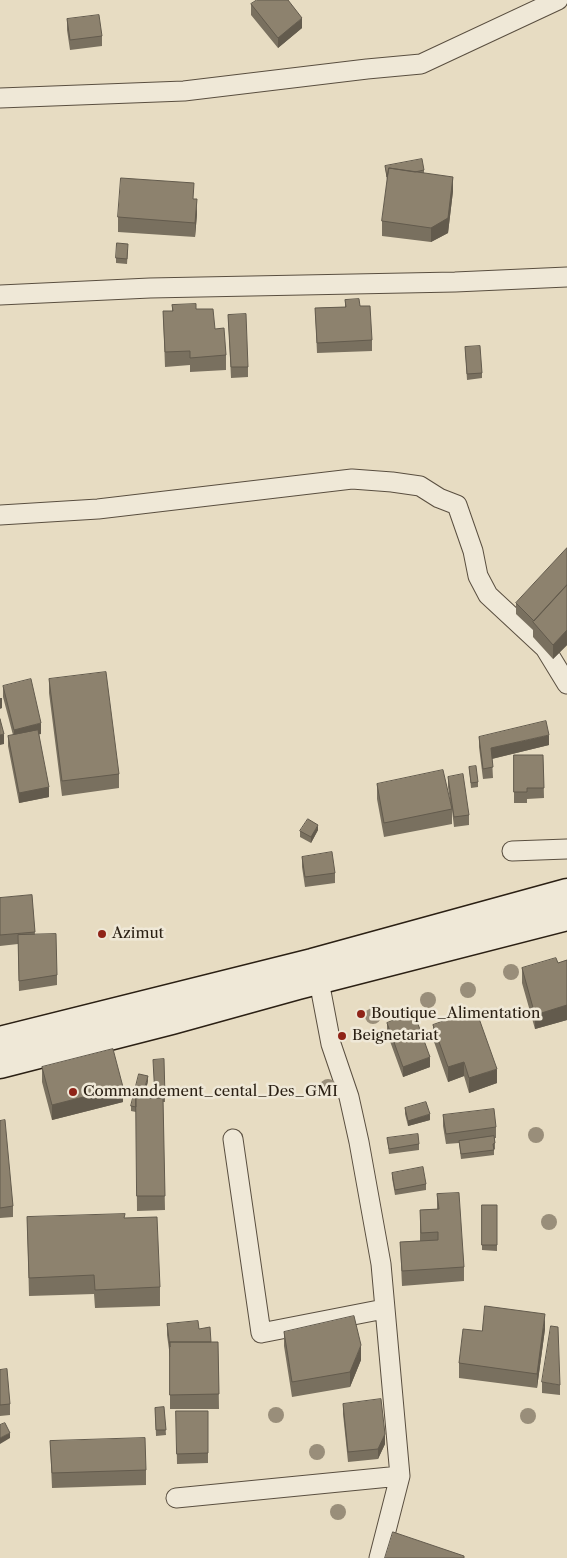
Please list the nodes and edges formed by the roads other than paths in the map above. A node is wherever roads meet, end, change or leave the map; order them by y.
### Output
1 (558, 0) edge
2 (0, 98) edge
3 (567, 277) edge
4 (0, 295) edge
5 (0, 515) edge
6 (567, 684) edge
7 (567, 849) edge
8 (512, 852) dead end
9 (567, 892) edge
10 (567, 917) edge
11 (319, 981) junction
12 (0, 1040) edge
13 (0, 1065) edge
14 (233, 1139) dead end
15 (384, 1309) junction
16 (400, 1476) junction
17 (176, 1498) dead end
18 (379, 1558) edge

1 - 2 street
3 - 4 street
5 - 6 street
7 - 8 street
9 - 12 main road
10 - 11 main road
11 - 13 main road
11 - 15 street
14 - 15 street
15 - 16 street
16 - 17 street
16 - 18 street

